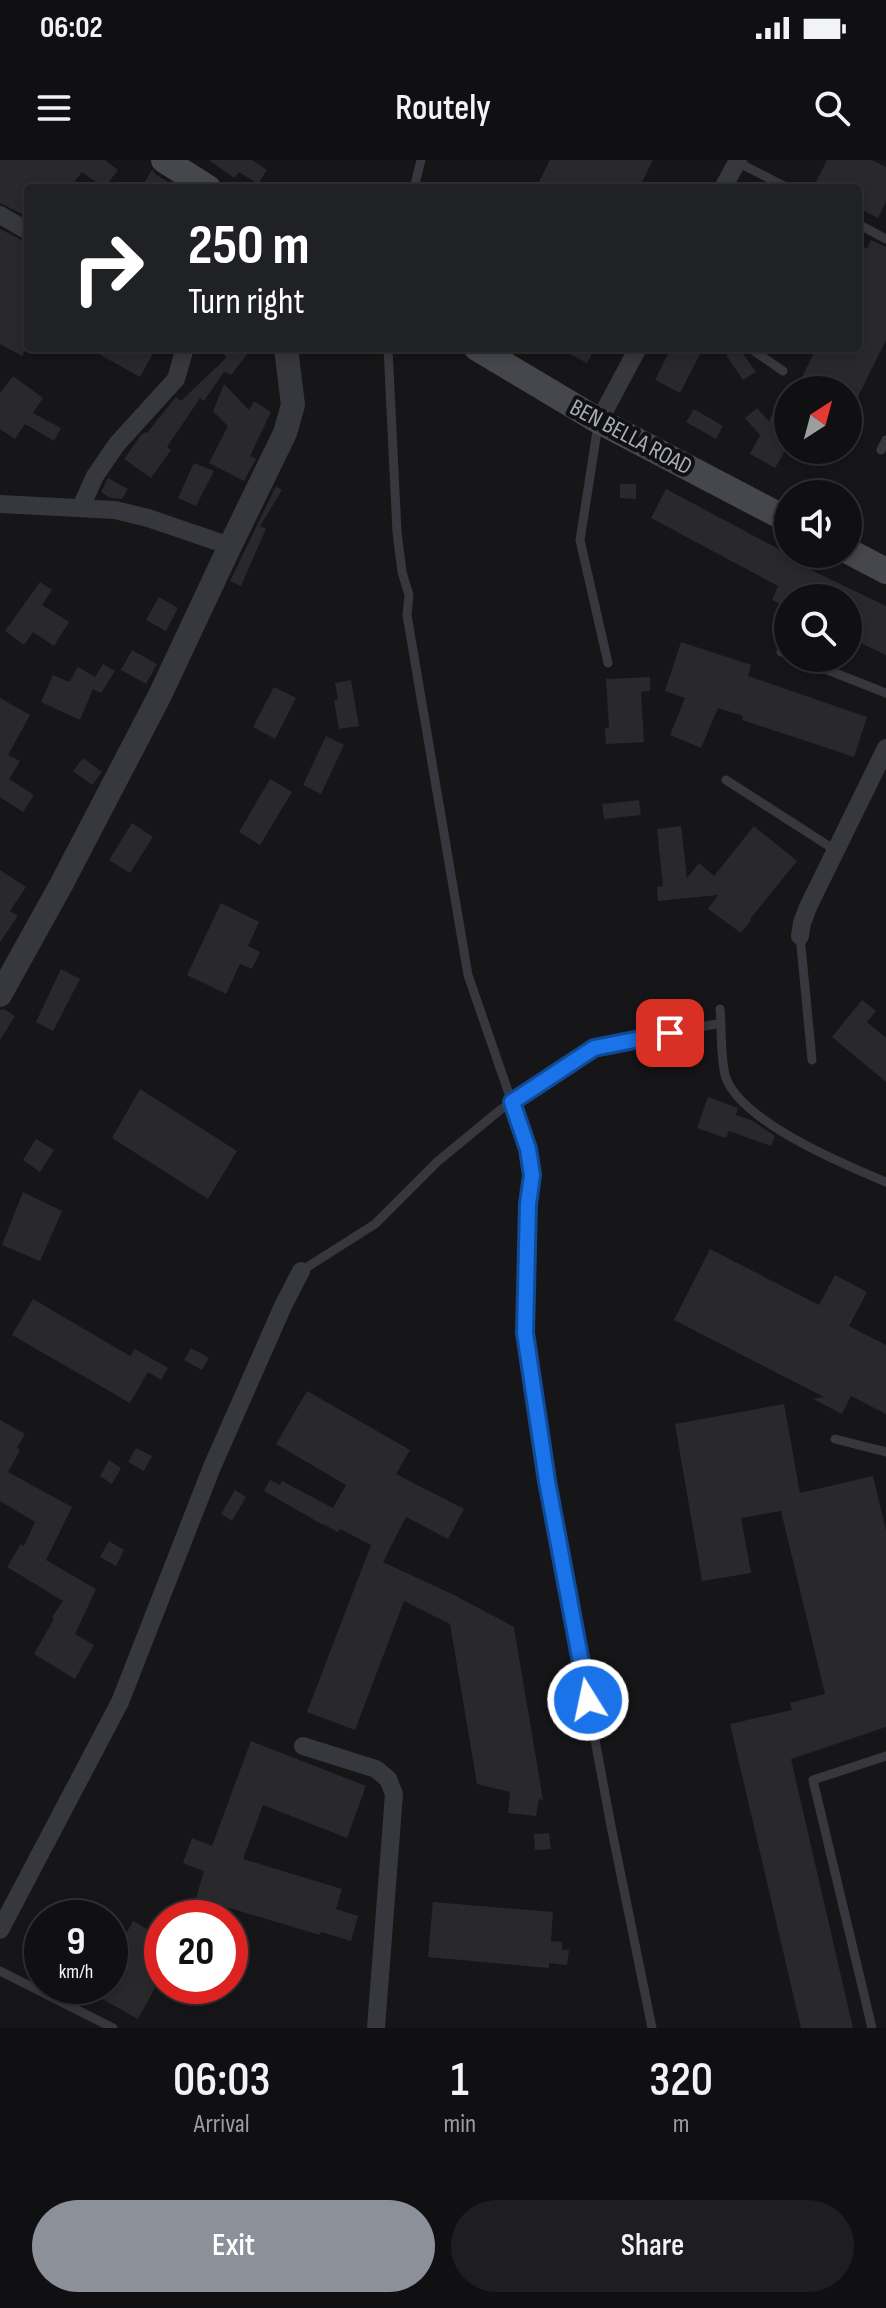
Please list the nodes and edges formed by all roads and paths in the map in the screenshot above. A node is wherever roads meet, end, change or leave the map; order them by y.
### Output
1 (164, 160) edge
2 (421, 160) edge
3 (738, 161) edge
4 (202, 184) edge
5 (415, 184) edge
6 (725, 184) edge
7 (781, 184) edge
8 (0, 215) edge
9 (862, 226) edge
10 (24, 229) edge
11 (886, 239) edge
12 (184, 352) edge
13 (286, 352) edge
14 (388, 352) edge
15 (484, 352) edge
16 (636, 352) edge
17 (756, 352) edge
18 (783, 371) dead end
19 (599, 421) junction
20 (886, 440) edge
21 (881, 450) dead end
22 (7, 504) edge
23 (81, 507) junction
24 (774, 513) edge
25 (0, 523) edge
26 (230, 546) junction
27 (862, 558) edge
28 (886, 571) edge
29 (608, 663) dead end
30 (833, 672) edge
31 (886, 693) edge
32 (886, 748) edge
33 (726, 780) dead end
34 (835, 850) junction
35 (800, 936) joint
36 (0, 995) edge
37 (720, 1009) dead end
38 (721, 1023) junction
39 (812, 1060) dead end
40 (512, 1102) junction
41 (886, 1182) edge
42 (301, 1271) joint
43 (835, 1439) dead end
44 (886, 1452) edge
45 (303, 1746) dead end
46 (886, 1756) edge
47 (0, 1930) edge
48 (0, 1971) edge
49 (113, 2028) edge
50 (376, 2028) edge
51 (652, 2028) edge
52 (872, 2028) edge

1 - 4 main road
2 - 5 lane
3 - 6 street
3 - 7 lane
8 - 10 street
9 - 11 lane
12 - 23 street
13 - 26 street
14 - 40 lane
15 - 19 main road, BEN BELLA ROAD
16 - 19 street
17 - 18 lane
19 - 24 main road, BEN BELLA ROAD
19 - 29 lane
20 - 21 lane
22 - 23 street
22 - 25 street
23 - 26 street
26 - 36 street
27 - 28 main road
30 - 31 lane
32 - 34 street
33 - 34 lane
34 - 35 street
35 - 39 lane
37 - 38 lane
38 - 40 lane
38 - 41 lane
40 - 42 lane
40 - 51 lane
42 - 47 street
43 - 44 lane
45 - 50 street
46 - 52 lane
48 - 49 lane

